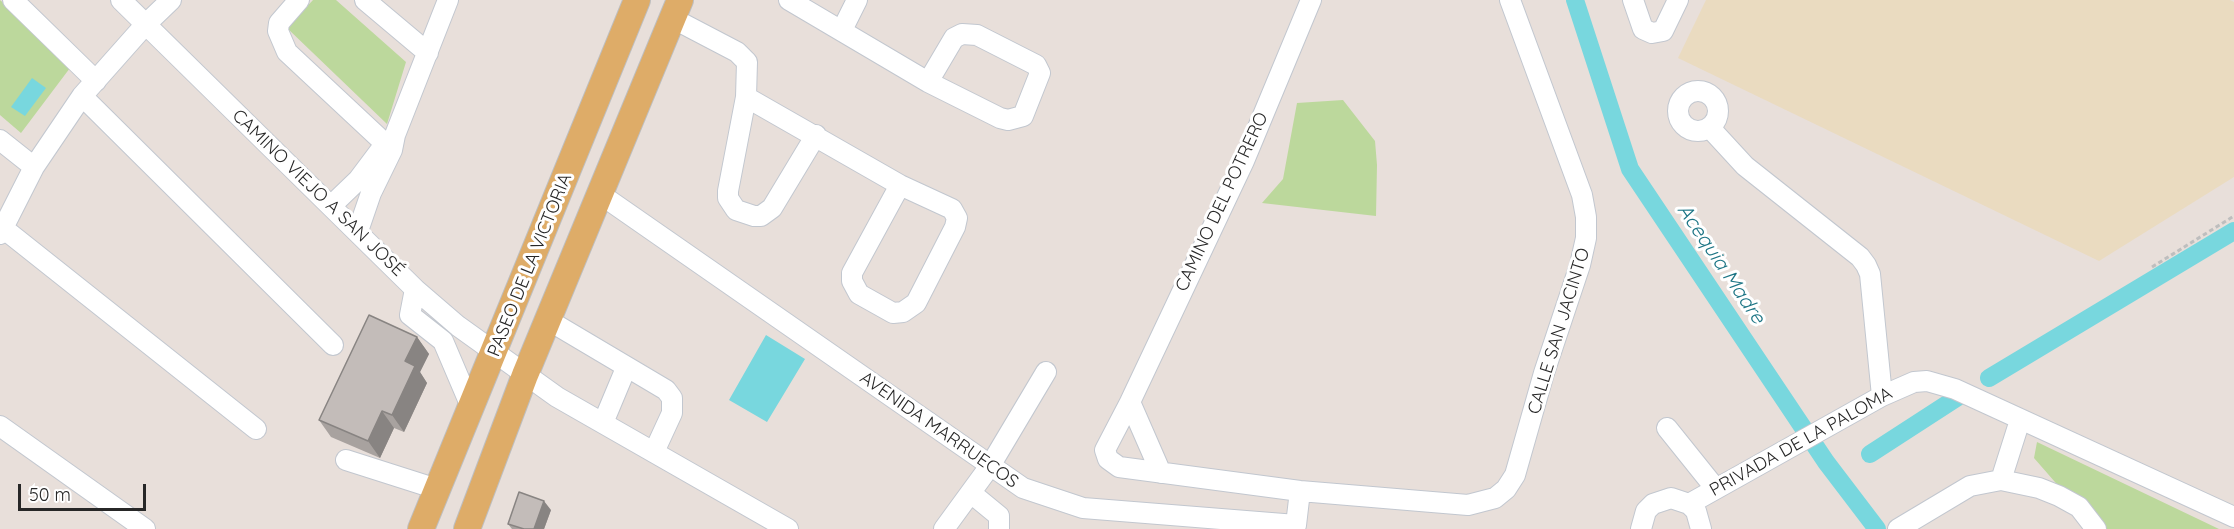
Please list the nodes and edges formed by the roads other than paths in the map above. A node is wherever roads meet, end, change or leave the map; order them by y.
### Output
1 (14, 0) edge
2 (121, 0) edge
3 (171, 0) edge
4 (299, 0) edge
5 (365, 0) edge
6 (448, 0) edge
7 (637, 0) edge
8 (789, 0) edge
9 (857, 0) edge
10 (1311, 0) edge
11 (1510, 0) edge
12 (1633, 0) edge
13 (1678, 0) edge
14 (676, 9) edge
15 (145, 25) junction
16 (842, 30) junction
17 (428, 53) junction
18 (96, 81) junction
19 (928, 81) junction
20 (82, 96) junction
21 (746, 97) junction
22 (1710, 128) dead end
23 (816, 135) junction
24 (0, 140) edge
25 (391, 143) junction
26 (34, 167) junction
27 (900, 185) junction
28 (600, 194) junction
29 (332, 205) junction
30 (1, 231) edge
31 (358, 231) junction
32 (415, 288) junction
33 (548, 320) junction
34 (333, 345) dead end
35 (494, 353) junction
36 (626, 368) junction
37 (1046, 372) dead end
38 (525, 375) junction
39 (1882, 396) junction
40 (1130, 402) junction
41 (472, 409) junction
42 (2020, 420) junction
43 (603, 423) junction
44 (0, 426) edge
45 (1667, 428) dead end
46 (256, 429) dead end
47 (654, 452) junction
48 (346, 460) dead end
49 (990, 466) junction
50 (1161, 473) junction
51 (2008, 481) junction
52 (437, 489) junction
53 (1716, 489) junction
54 (1300, 491) junction
55 (971, 493) junction
56 (1689, 504) junction
57 (2234, 517) edge
58 (1906, 524) edge
59 (145, 529) edge
60 (421, 529) edge
61 (467, 529) edge
62 (788, 529) edge
63 (944, 529) edge
64 (999, 529) edge
65 (1641, 529) edge
66 (1701, 529) edge
67 (2096, 529) edge

1 - 18 street
2 - 15 street, CAMINO VIEJO A SAN JOSÉ
3 - 15 street
4 - 25 street
5 - 17 street
6 - 17 street
7 - 35 main road, PASEO DE LA VICTORIA
8 - 16 street
9 - 16 street
10 - 40 street, CAMINO DEL POTRERO
11 - 54 street, CALLE SAN JACINTO
12 - 13 street
14 - 21 street
14 - 28 main road, PASEO DE LA VICTORIA
15 - 18 street
15 - 29 street, CAMINO VIEJO A SAN JOSÉ
16 - 19 street
17 - 25 street
18 - 20 street
19 - 19 street
20 - 26 street
20 - 34 street
21 - 23 street
21 - 23 street
22 - 39 street
23 - 27 street
24 - 26 street
25 - 29 street
25 - 31 street
26 - 30 street
27 - 27 street
28 - 33 main road, PASEO DE LA VICTORIA
28 - 49 street, AVENIDA MARRUECOS
29 - 31 street, CAMINO VIEJO A SAN JOSÉ
30 - 46 street
31 - 32 street, CAMINO VIEJO A SAN JOSÉ
32 - 35 street, CAMINO VIEJO A SAN JOSÉ
32 - 41 street
33 - 36 street
33 - 38 main road, PASEO DE LA VICTORIA
35 - 38 street, CAMINO VIEJO A SAN JOSÉ
35 - 41 main road, PASEO DE LA VICTORIA
36 - 43 street
36 - 47 street
37 - 49 street
38 - 43 street, CAMINO VIEJO A SAN JOSÉ
38 - 61 main road, PASEO DE LA VICTORIA
39 - 42 street, PRIVADA DE LA PALOMA
39 - 53 street, PRIVADA DE LA PALOMA
40 - 50 street
40 - 50 street, CAMINO DEL POTRERO
41 - 52 main road, PASEO DE LA VICTORIA
42 - 51 street
42 - 57 street
43 - 47 street, CAMINO VIEJO A SAN JOSÉ
44 - 59 street
45 - 53 street
47 - 62 street, CAMINO VIEJO A SAN JOSÉ
48 - 52 street
49 - 54 street, AVENIDA MARRUECOS
49 - 55 street
50 - 54 street
51 - 58 street
51 - 67 street
52 - 60 main road, PASEO DE LA VICTORIA
53 - 56 street, PRIVADA DE LA PALOMA
55 - 63 street
55 - 64 street
56 - 65 street, PRIVADA DE LA PALOMA
56 - 66 street, PRIVADA DE LA PALOMA

